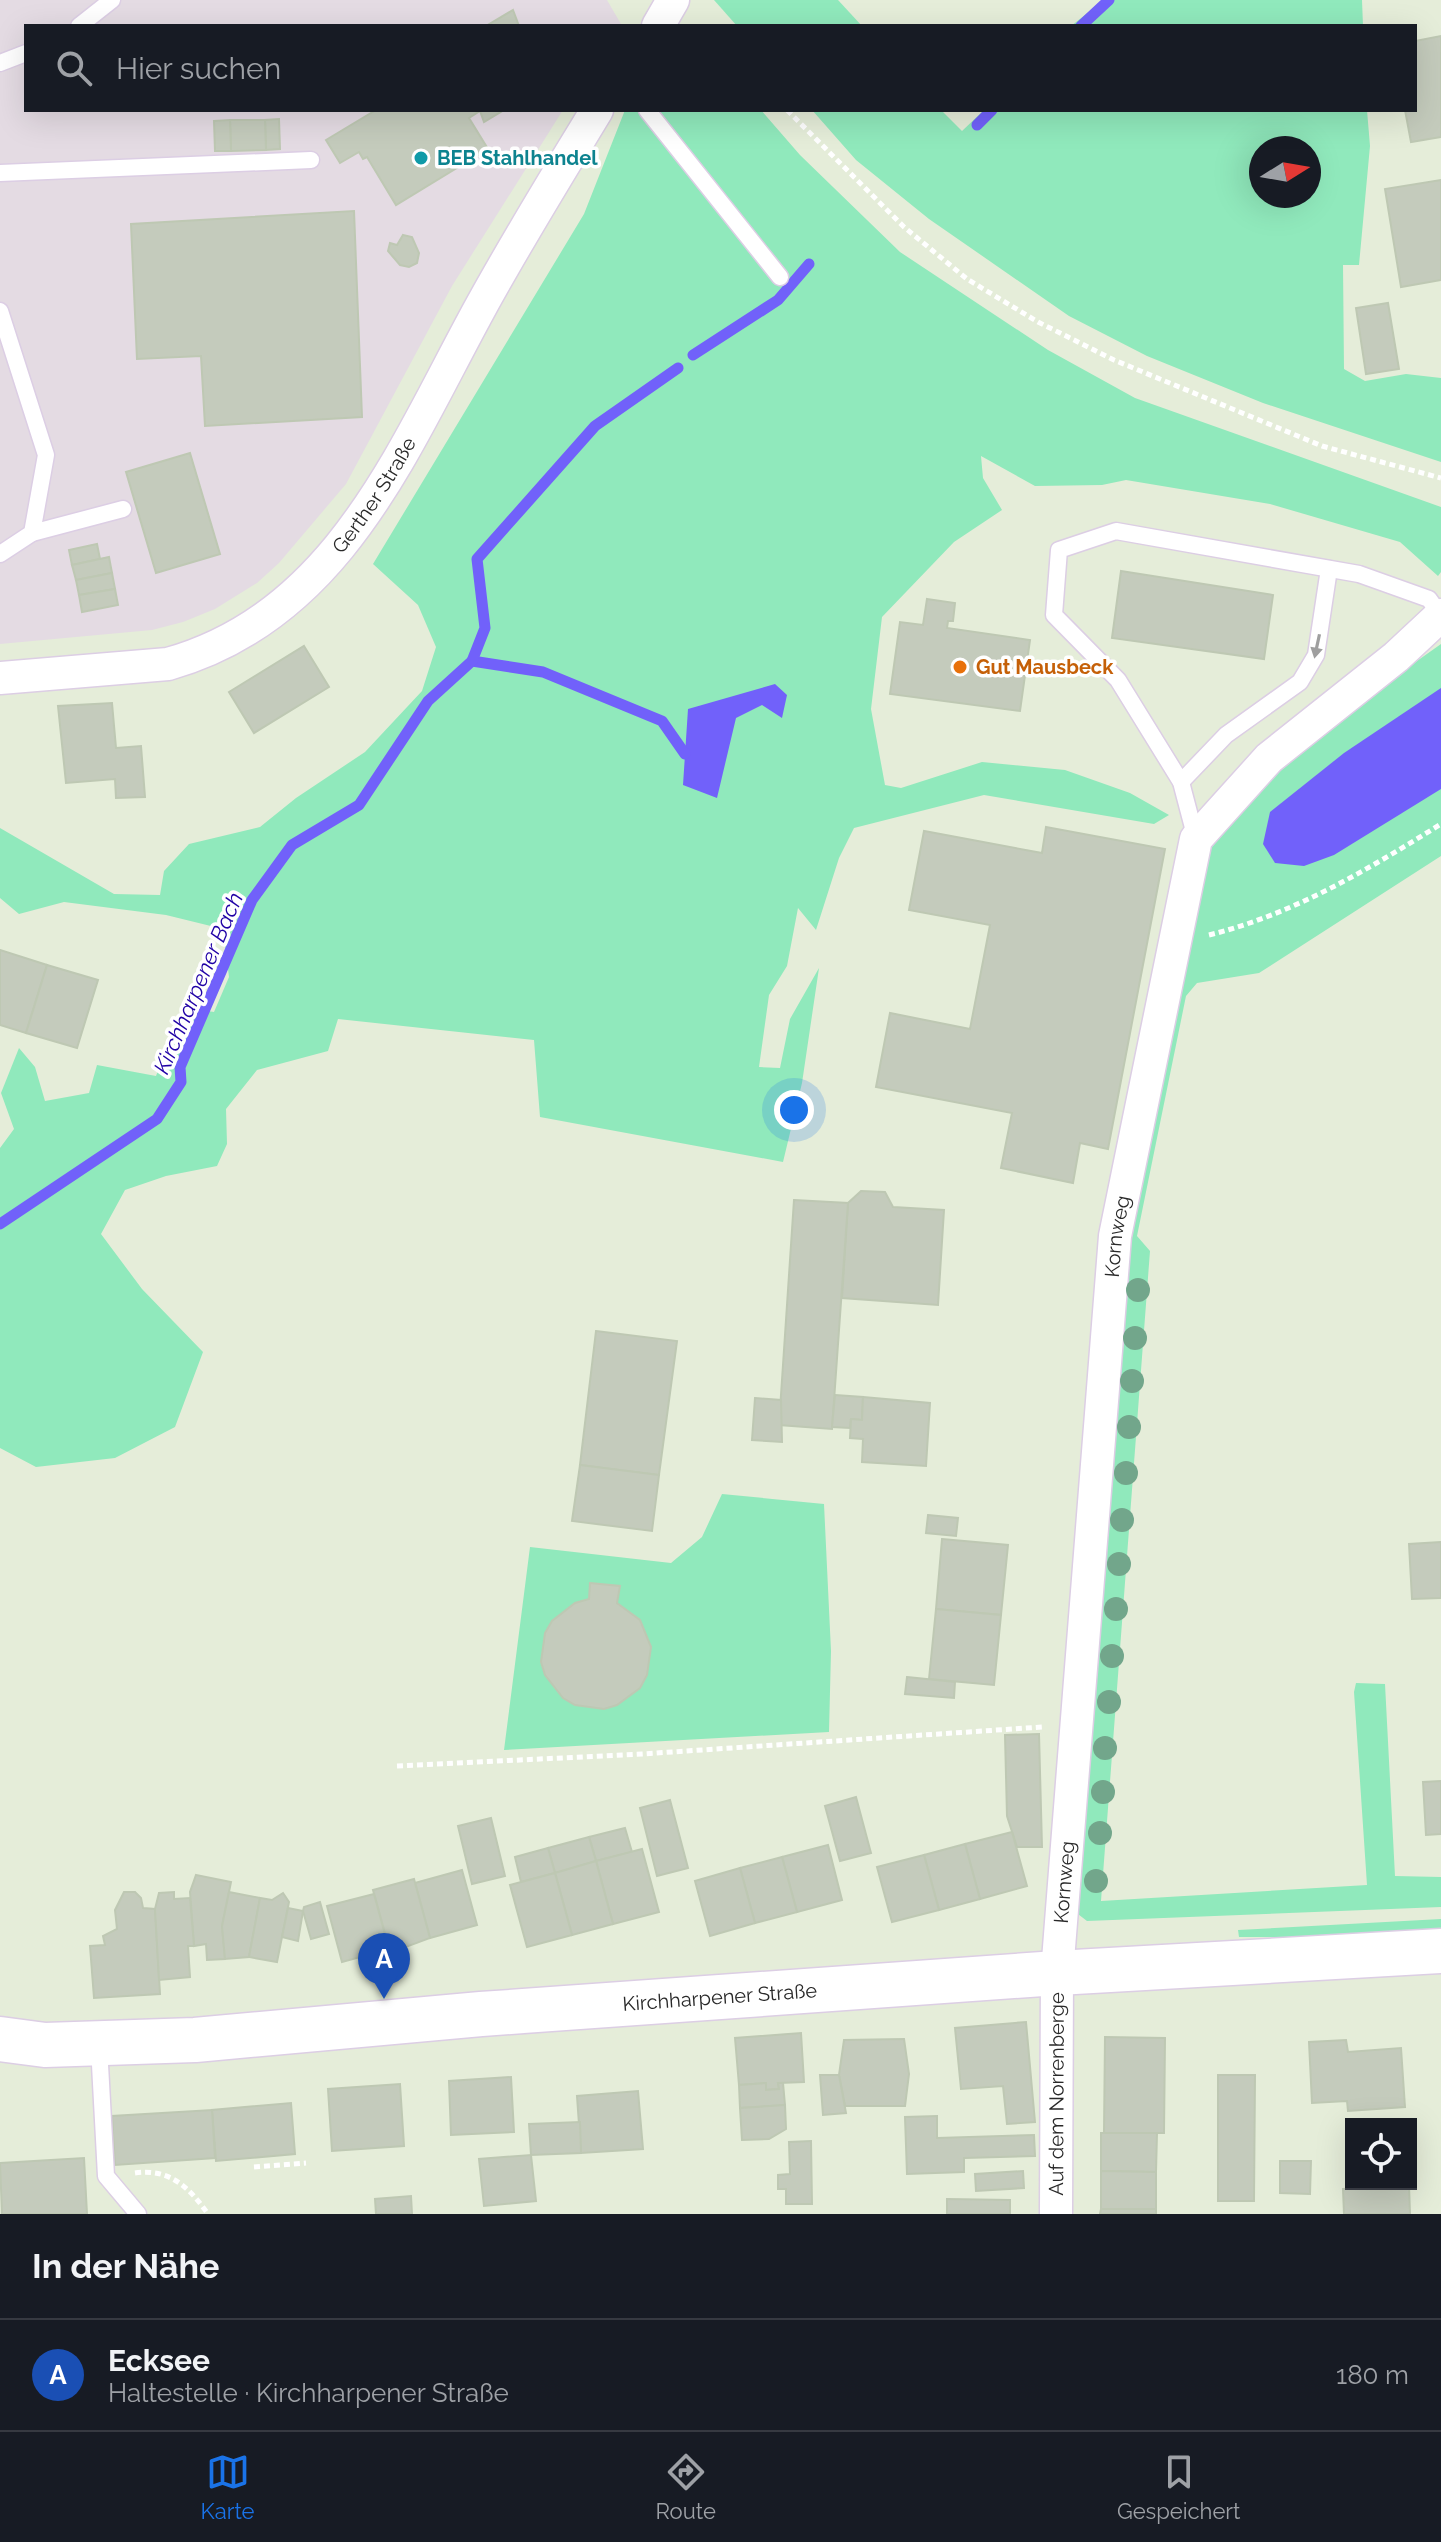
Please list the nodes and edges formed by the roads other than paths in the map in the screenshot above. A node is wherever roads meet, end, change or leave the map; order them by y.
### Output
1 (112, 0) edge
2 (673, 0) edge
3 (82, 24) edge
4 (659, 24) edge
5 (24, 54) edge
6 (0, 63) edge
7 (596, 112) edge
8 (649, 112) edge
9 (311, 160) dead end
10 (0, 173) edge
11 (780, 277) dead end
12 (0, 311) edge
13 (123, 509) dead end
14 (32, 533) junction
15 (0, 554) edge
16 (1329, 569) junction
17 (1441, 616) edge
18 (0, 678) edge
19 (1181, 782) junction
20 (1196, 839) junction
21 (1441, 1951) edge
22 (1057, 1973) junction
23 (0, 2039) edge
24 (99, 2045) junction
25 (138, 2214) edge
26 (1056, 2214) edge

1 - 3 lane
2 - 4 street
5 - 6 lane
7 - 18 street, Gerther Straße
8 - 11 lane
9 - 10 lane
12 - 14 lane
13 - 14 lane
14 - 15 lane
16 - 17 lane
16 -> 19 lane
16 - 19 lane
17 - 20 street, Kornweg
19 - 20 lane
20 - 22 street, Kornweg
21 - 22 street, Kirchharpener Straße
22 - 24 street, Kirchharpener Straße
22 - 26 street, Auf dem Norrenberge
23 - 24 street, Kirchharpener Straße
24 - 25 lane

